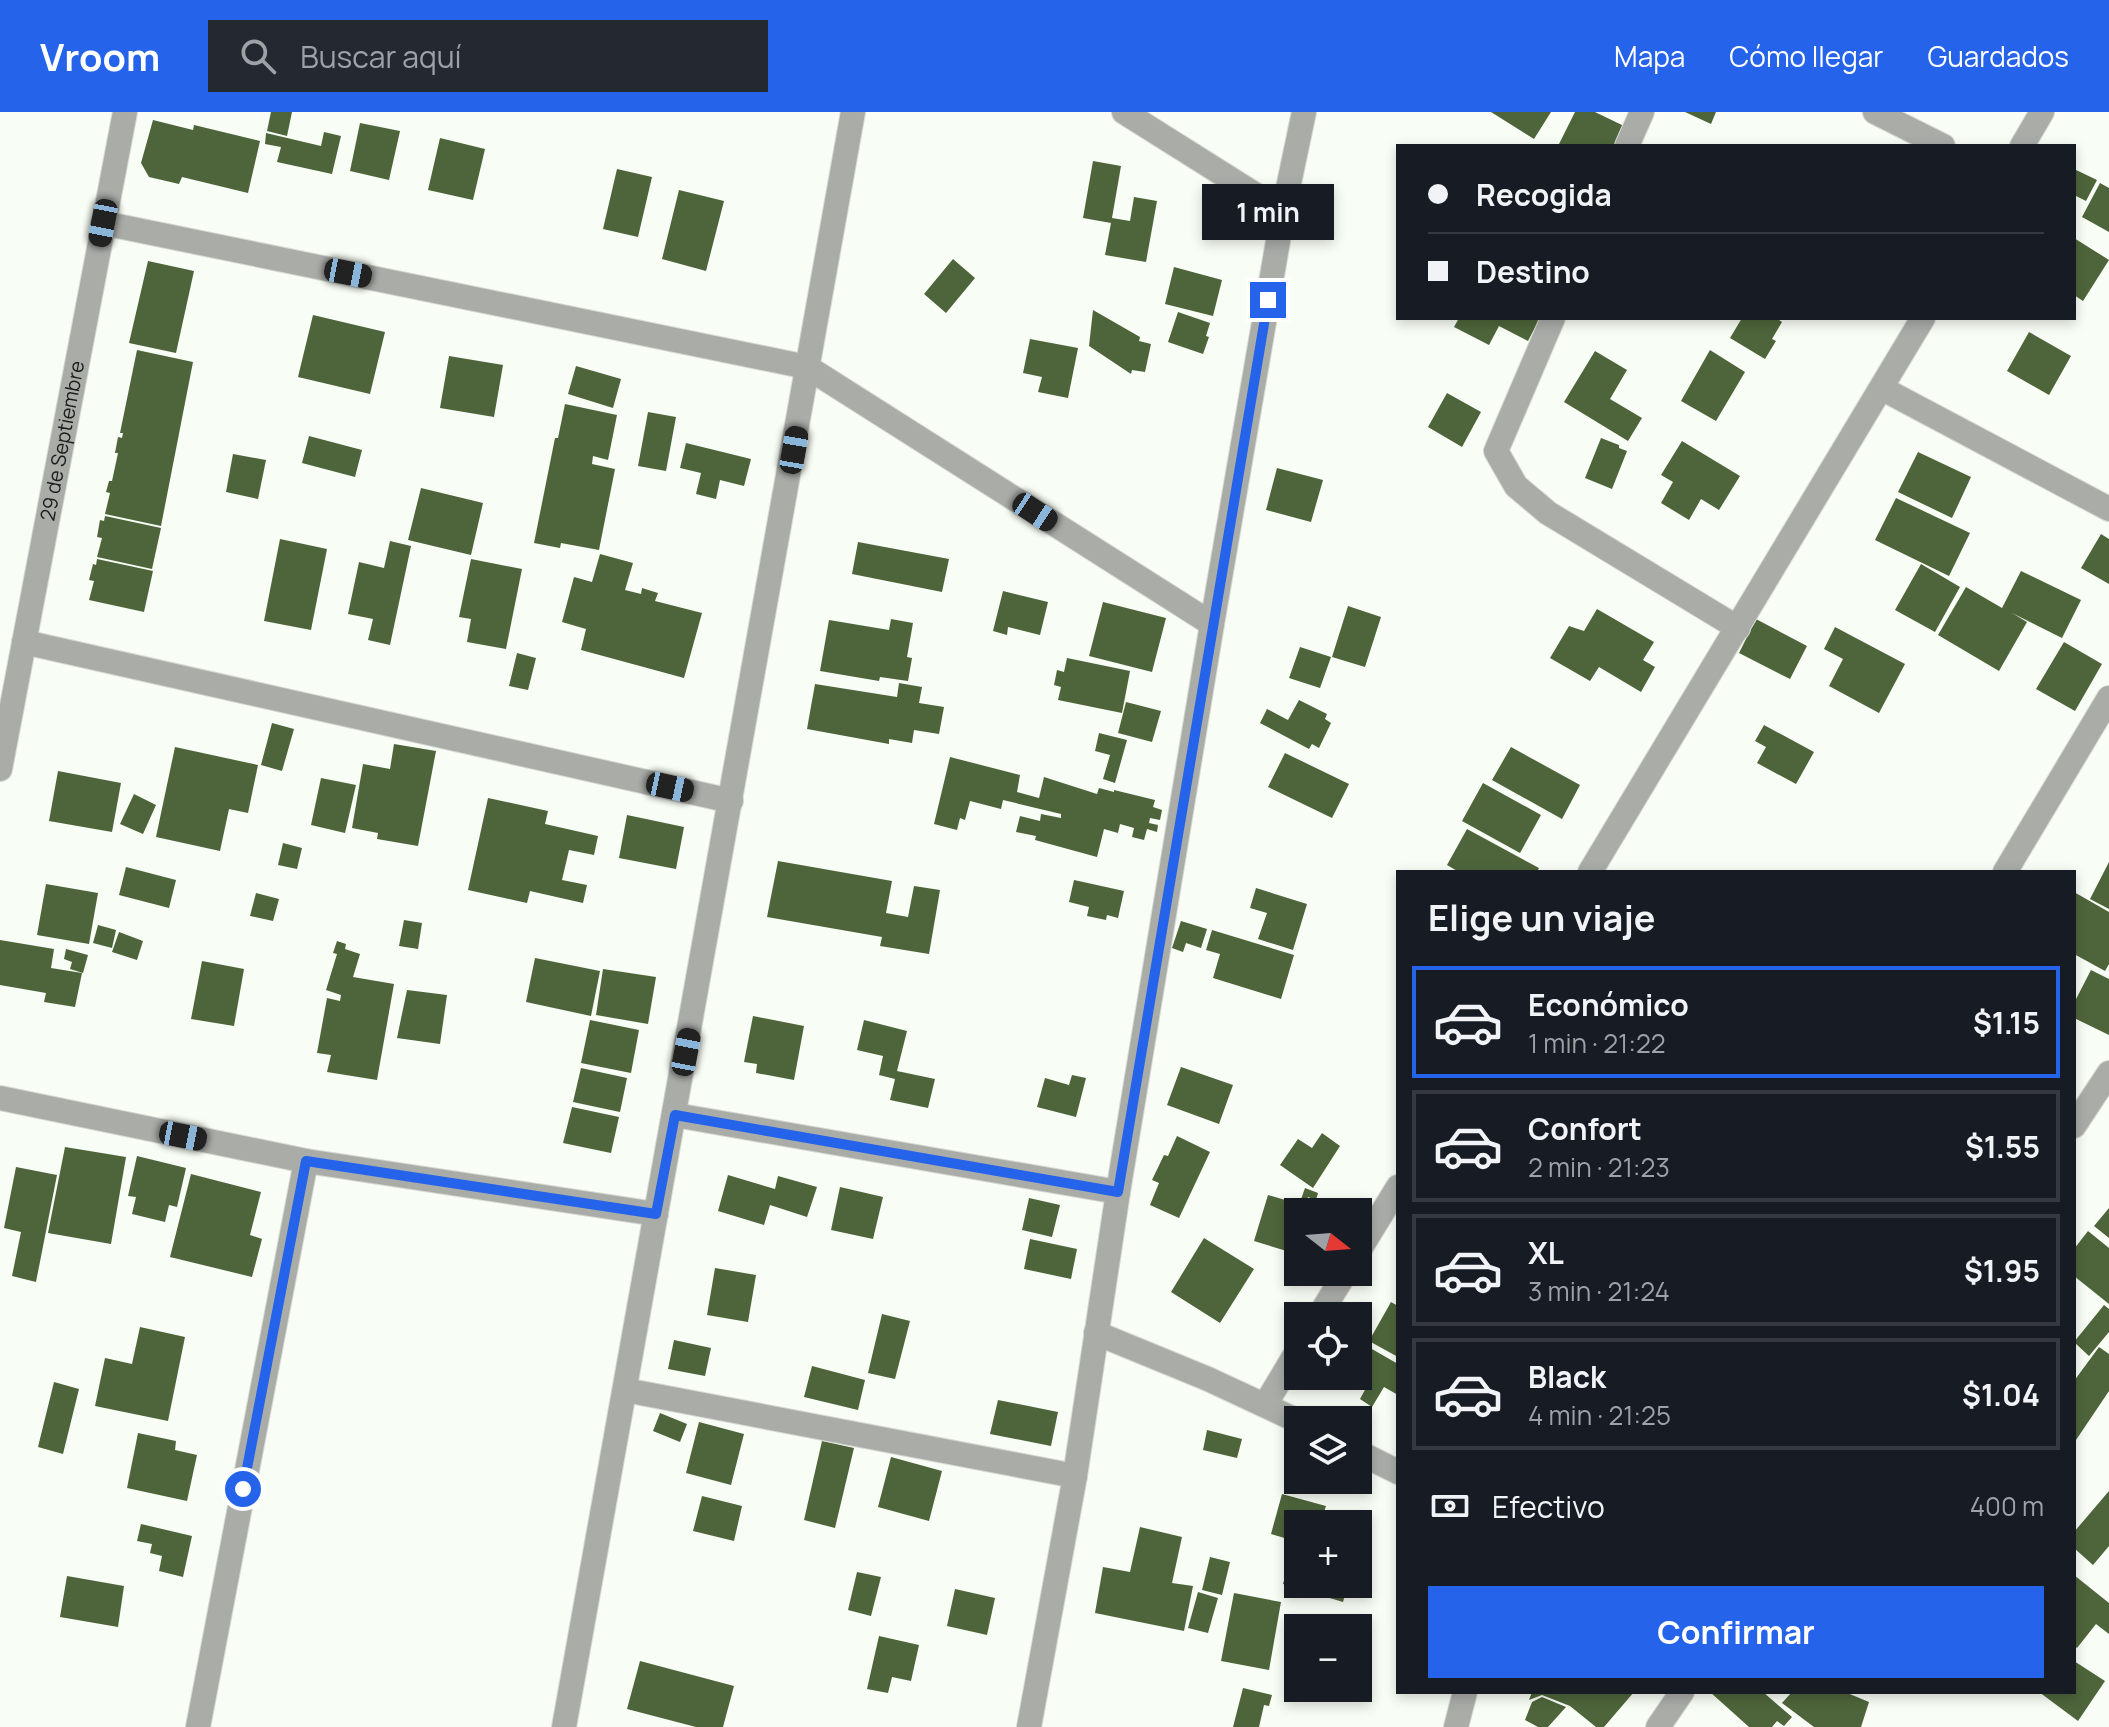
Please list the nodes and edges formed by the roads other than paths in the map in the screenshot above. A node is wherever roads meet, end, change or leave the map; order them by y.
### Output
1 (125, 112) edge
2 (853, 112) edge
3 (1124, 112) edge
4 (1304, 112) edge
5 (1875, 112) edge
6 (2042, 112) edge
7 (1634, 115) edge
8 (1627, 144) edge
9 (1939, 144) edge
10 (2023, 144) edge
11 (1283, 212) junction
12 (103, 223) junction
13 (1552, 320) edge
14 (1922, 320) edge
15 (807, 367) junction
16 (1883, 389) junction
17 (2109, 509) edge
18 (1212, 624) junction
19 (1738, 628) junction
20 (24, 642) junction
21 (2109, 698) edge
22 (0, 769) edge
23 (731, 801) junction
24 (1591, 870) edge
25 (2006, 870) edge
26 (2109, 1073) edge
27 (0, 1098) edge
28 (675, 1115) junction
29 (2076, 1123) edge
30 (306, 1161) junction
31 (1396, 1190) edge
32 (1118, 1192) junction
33 (656, 1214) junction
34 (1372, 1229) edge
35 (1096, 1333) junction
36 (1284, 1373) edge
37 (625, 1390) junction
38 (1265, 1405) junction
39 (1284, 1414) edge
40 (1372, 1459) edge
41 (1396, 1471) edge
42 (1075, 1476) junction
43 (1464, 1694) edge
44 (1681, 1694) edge
45 (198, 1727) edge
46 (564, 1727) edge
47 (1029, 1727) edge
48 (1456, 1727) edge
49 (1658, 1727) edge

1 - 12 street, 29 de Septiembre
2 - 15 street
3 - 11 street
4 - 11 street
5 - 9 street
6 - 10 street
7 - 8 street
11 - 18 street
12 - 15 street
12 - 20 street, 29 de Septiembre
13 - 19 street
14 - 16 street
15 - 18 street
15 - 23 street
16 - 17 street
16 - 19 street
18 - 32 street
19 - 24 street
20 - 22 street, 29 de Septiembre
20 - 23 street
21 - 25 street
23 - 28 street
26 - 29 street
27 - 30 street
28 - 32 street
28 - 33 street
30 - 33 street
30 - 45 street
31 - 34 street
32 - 35 street
33 - 37 street
35 - 38 street
35 - 42 street
36 - 38 street
37 - 42 street
37 - 46 street
38 - 39 street
40 - 41 street
42 - 47 street
43 - 48 street
44 - 49 street

